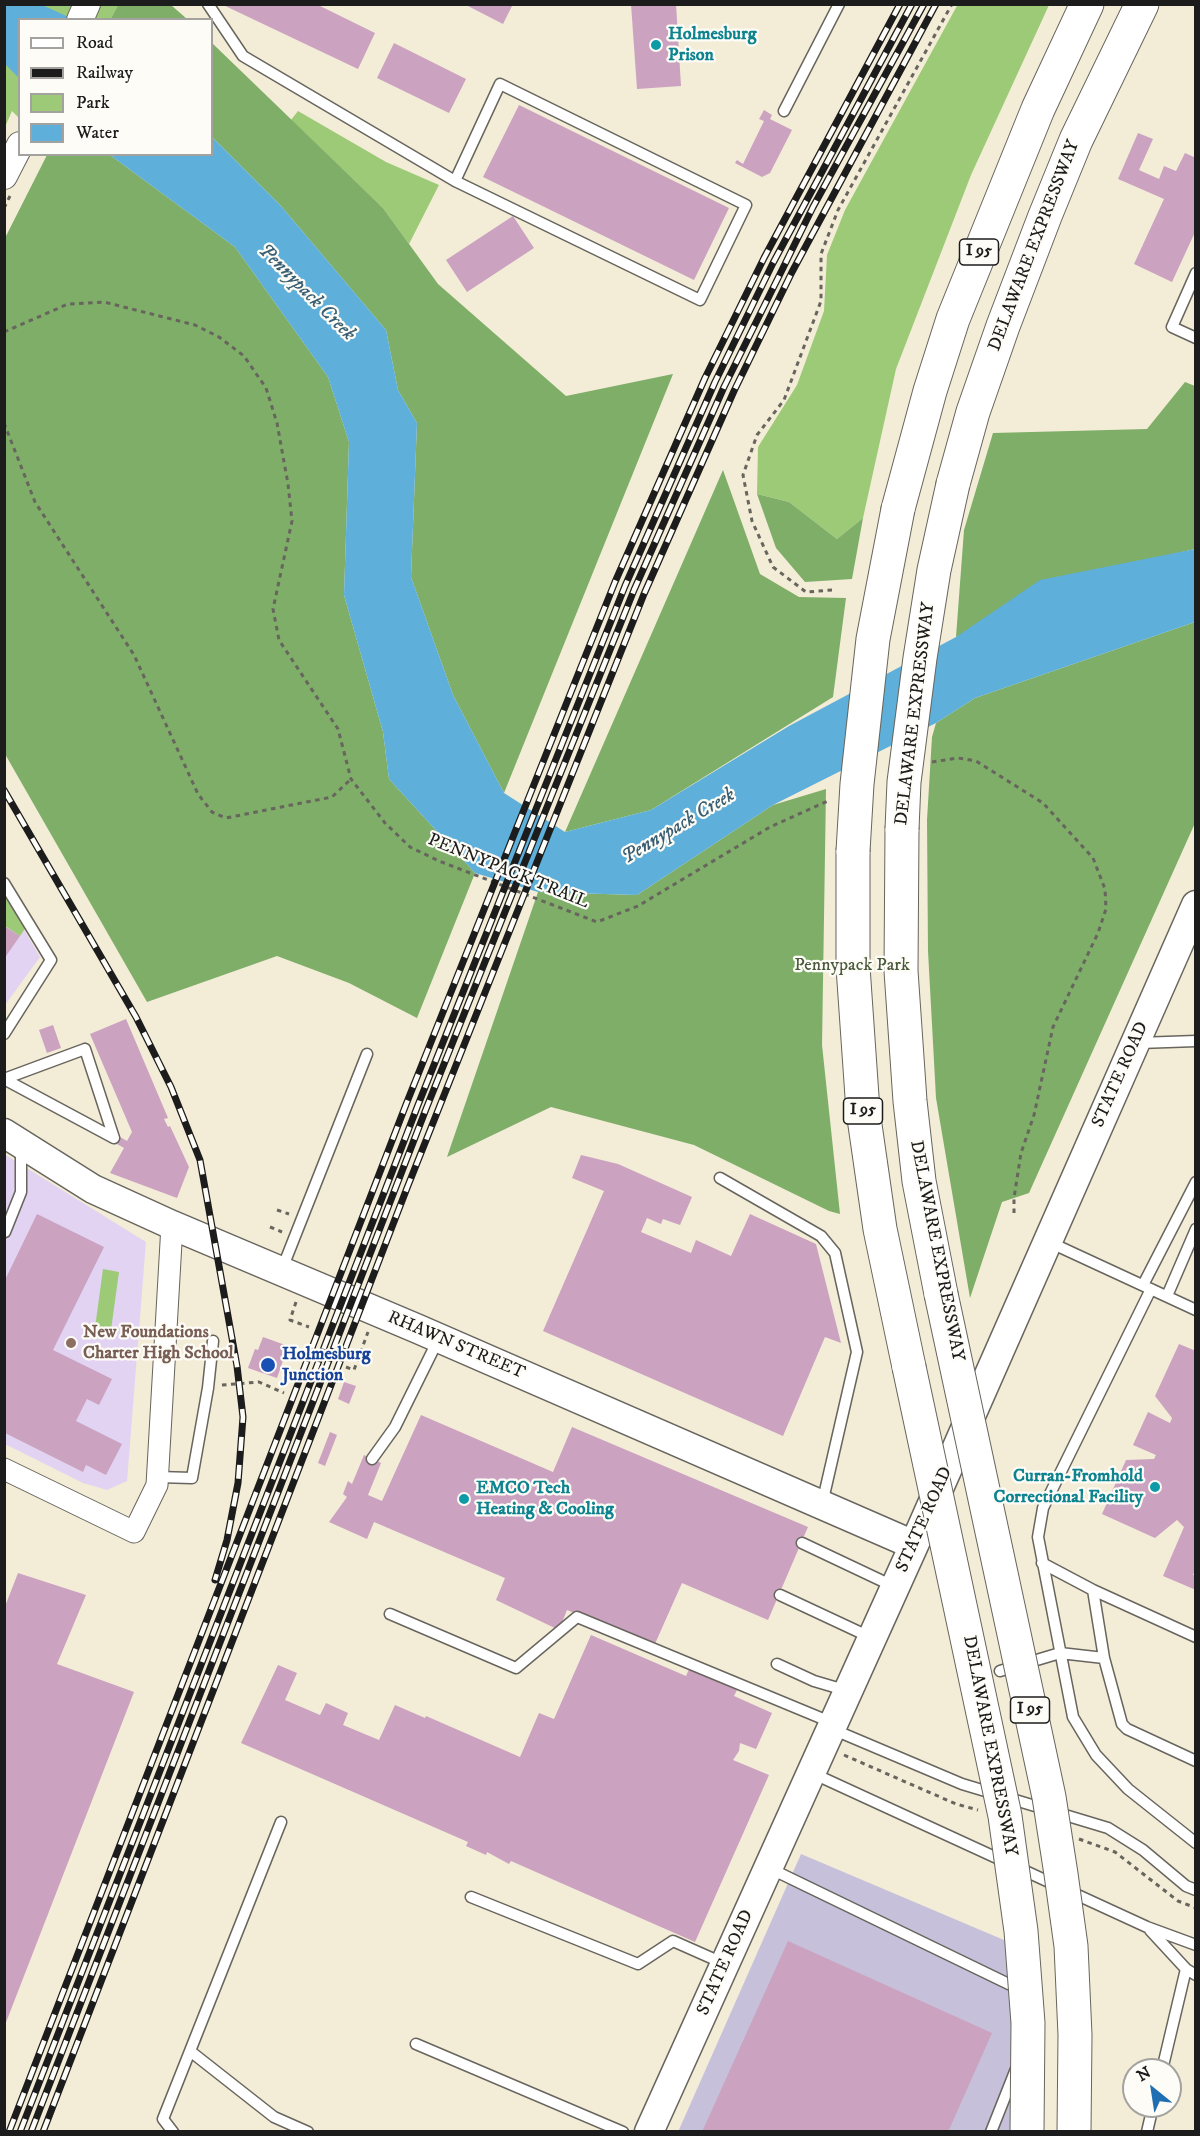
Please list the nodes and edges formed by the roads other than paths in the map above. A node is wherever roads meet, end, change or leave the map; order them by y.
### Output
1 (87, 4) edge
2 (208, 4) edge
3 (839, 4) edge
4 (1087, 4) edge
5 (1142, 4) edge
6 (81, 18) edge
7 (784, 111) dead end
8 (18, 149) edge
9 (4, 176) edge
10 (455, 181) junction
11 (1196, 273) edge
12 (1196, 338) edge
13 (4, 883) edge
14 (1196, 905) edge
15 (4, 1034) edge
16 (1196, 1041) edge
17 (1135, 1043) junction
18 (367, 1054) dead end
19 (4, 1079) edge
20 (13, 1138) edge
21 (720, 1178) dead end
22 (1194, 1185) edge
23 (172, 1226) junction
24 (1196, 1229) edge
25 (5, 1232) edge
26 (1049, 1241) junction
27 (281, 1272) junction
28 (1147, 1287) junction
29 (1167, 1296) junction
30 (1196, 1310) edge
31 (440, 1338) junction
32 (213, 1341) dead end
33 (372, 1459) dead end
34 (4, 1469) edge
35 (158, 1477) junction
36 (822, 1504) junction
37 (802, 1543) dead end
38 (914, 1545) junction
39 (1042, 1563) junction
40 (895, 1587) junction
41 (1093, 1590) junction
42 (780, 1595) dead end
43 (390, 1614) dead end
44 (1196, 1637) edge
45 (872, 1638) junction
46 (1060, 1653) junction
47 (1104, 1658) junction
48 (777, 1664) dead end
49 (1000, 1671) dead end
50 (848, 1692) junction
51 (832, 1726) junction
52 (1196, 1761) edge
53 (811, 1773) junction
54 (281, 1822) dead end
55 (1196, 1843) edge
56 (769, 1868) junction
57 (1196, 1890) edge
58 (471, 1897) dead end
59 (1148, 1928) junction
60 (1196, 1945) edge
61 (725, 1964) junction
62 (1191, 1972) edge
63 (1043, 2001) dead end
64 (1039, 2012) dead end
65 (416, 2044) dead end
66 (190, 2051) junction
67 (1166, 2058) edge
68 (173, 2132) edge
69 (308, 2132) edge
70 (623, 2132) edge
71 (650, 2132) edge
72 (991, 2132) edge
73 (1027, 2132) edge
74 (1074, 2132) edge

1 - 6 street
2 - 10 lane
3 - 7 lane
4 - 73 highway, DELAWARE EXPRESSWAY / I 95, bridge
5 - 74 highway, DELAWARE EXPRESSWAY / I 95, bridge
8 - 9 street
10 - 10 lane
11 - 12 lane
13 - 15 lane
14 - 17 main road, STATE ROAD
16 - 17 lane
17 - 26 main road, STATE ROAD
18 - 27 lane
19 - 19 lane
20 - 23 main road, RHAWN STREET
20 - 25 lane
21 - 36 lane
22 - 28 lane
23 - 27 main road, RHAWN STREET
23 - 35 street
24 - 29 lane
26 - 28 lane
26 - 38 main road, STATE ROAD
27 - 31 main road, RHAWN STREET
28 - 29 lane
28 - 39 lane
29 - 30 lane
31 - 33 lane
31 - 36 main road, RHAWN STREET
32 - 35 lane
34 - 35 street
36 - 38 main road, RHAWN STREET
37 - 40 lane
38 - 40 main road, STATE ROAD
39 - 41 lane
39 - 46 lane
40 - 45 main road, STATE ROAD
41 - 44 lane
41 - 47 lane
42 - 45 lane
43 - 51 lane
45 - 50 main road, STATE ROAD
46 - 47 lane
46 - 49 lane
46 - 55 lane
47 - 52 lane
48 - 50 lane
50 - 51 main road, STATE ROAD
51 - 53 main road, STATE ROAD
51 - 57 lane
53 - 56 main road, STATE ROAD
53 - 59 lane
54 - 66 lane
56 - 61 main road, STATE ROAD
56 - 63 lane
58 - 61 lane
59 - 60 lane
59 - 62 lane
61 - 71 main road, STATE ROAD
62 - 67 lane
64 - 72 lane
65 - 70 lane
66 - 68 lane
66 - 69 lane

